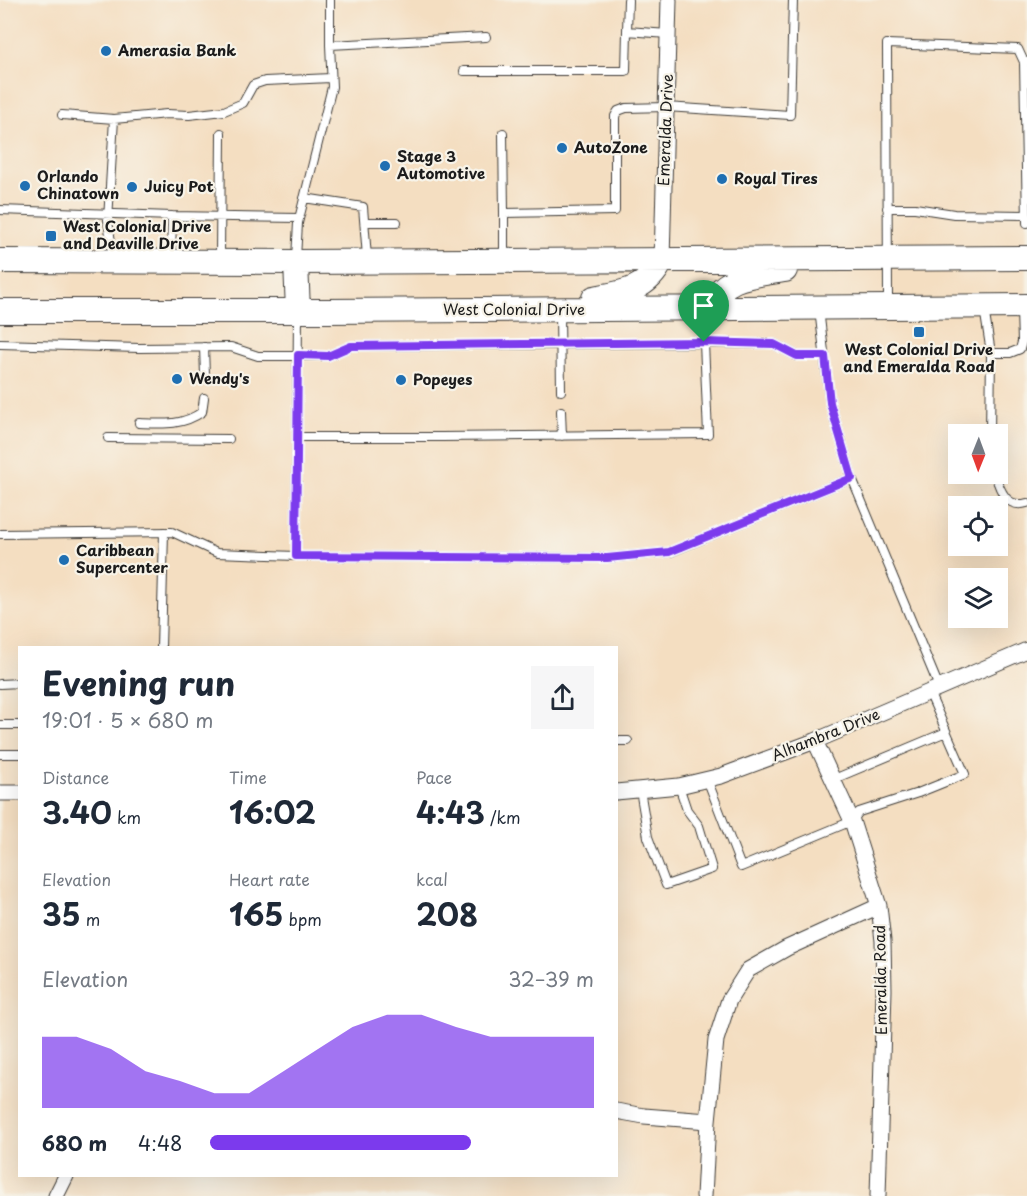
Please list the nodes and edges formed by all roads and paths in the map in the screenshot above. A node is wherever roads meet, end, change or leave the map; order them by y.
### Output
1 (330, 0) edge
2 (628, 0) edge
3 (669, 0) edge
4 (793, 0) edge
5 (627, 31) junction
6 (668, 34) junction
7 (486, 38) dead end
8 (330, 45) junction
9 (1026, 62) edge
10 (464, 71) dead end
11 (331, 78) junction
12 (666, 107) junction
13 (62, 115) dead end
14 (114, 119) junction
15 (221, 133) dead end
16 (503, 133) dead end
17 (304, 198) junction
18 (887, 208) junction
19 (0, 210) edge
20 (109, 213) junction
21 (504, 213) junction
22 (1027, 215) edge
23 (172, 216) junction
24 (220, 217) junction
25 (299, 218) junction
26 (365, 222) junction
27 (397, 222) dead end
28 (1027, 223) edge
29 (852, 258) junction
30 (887, 258) junction
31 (1027, 258) edge
32 (662, 260) junction
33 (0, 261) edge
34 (43, 261) junction
35 (504, 261) junction
36 (113, 262) junction
37 (171, 262) junction
38 (220, 262) junction
39 (296, 262) junction
40 (368, 262) junction
41 (0, 269) edge
42 (1024, 306) edge
43 (888, 307) junction
44 (984, 307) junction
45 (819, 308) junction
46 (708, 309) junction
47 (520, 310) junction
48 (560, 310) junction
49 (0, 311) edge
50 (298, 311) junction
51 (704, 342) junction
52 (0, 344) edge
53 (560, 345) junction
54 (204, 347) junction
55 (991, 353) junction
56 (298, 355) junction
57 (825, 356) junction
58 (204, 375) dead end
59 (561, 391) dead end
60 (204, 398) dead end
61 (561, 411) dead end
62 (139, 423) dead end
63 (990, 424) edge
64 (297, 436) junction
65 (562, 436) junction
66 (108, 438) dead end
67 (229, 439) dead end
68 (852, 478) junction
69 (999, 484) edge
70 (1027, 504) edge
71 (164, 532) junction
72 (0, 534) edge
73 (296, 556) junction
74 (161, 646) edge
75 (1027, 650) edge
76 (18, 683) edge
77 (0, 684) edge
78 (934, 690) junction
79 (0, 725) edge
80 (18, 725) edge
81 (946, 732) junction
82 (618, 741) edge
83 (628, 741) dead end
84 (815, 741) junction
85 (0, 754) edge
86 (18, 754) edge
87 (707, 779) junction
88 (834, 779) junction
89 (679, 786) junction
90 (640, 790) junction
91 (618, 792) edge
92 (0, 793) edge
93 (18, 793) edge
94 (852, 821) junction
95 (879, 906) junction
96 (618, 1111) edge
97 (708, 1121) junction
98 (66, 1177) edge
99 (56, 1196) edge
100 (704, 1196) edge
101 (878, 1196) edge

1 - 8 lane
2 - 5 lane
3 - 6 street, Emeralda Drive
4 - 12 lane
5 - 6 lane
5 - 10 lane
6 - 12 street, Emeralda Drive
7 - 8 lane
8 - 11 lane
9 - 18 lane
9 - 22 lane
11 - 14 lane
11 - 17 lane
12 - 21 lane
12 - 32 street, Emeralda Drive
13 - 14 lane
14 - 20 lane
15 - 24 lane
16 - 21 lane
17 - 25 lane
17 - 26 lane
18 - 22 lane
18 - 30 lane
19 - 20 lane
20 - 23 lane
20 - 36 lane
21 - 35 lane
22 - 28 lane
23 - 24 lane
23 - 37 lane
24 - 25 lane
24 - 38 lane
25 - 39 lane
26 - 27 lane
26 - 40 lane
29 - 30 highway
29 - 32 highway
29 - 46 highway
30 - 31 highway
30 - 43 lane
32 - 35 highway
32 - 47 highway
33 - 34 highway
34 - 36 highway
34 - 41 highway
35 - 40 highway
36 - 37 highway
37 - 38 highway
38 - 39 highway
39 - 40 highway
39 - 50 highway
42 - 44 highway, West Colonial Drive
42 - 55 lane
43 - 44 highway, West Colonial Drive
43 - 45 highway, West Colonial Drive
44 - 55 lane
45 - 46 highway, West Colonial Drive
45 - 57 lane
46 - 48 highway, West Colonial Drive
46 - 51 lane
47 - 48 highway, West Colonial Drive
47 - 50 highway, West Colonial Drive
48 - 53 lane
49 - 50 highway, West Colonial Drive
50 - 56 lane
51 - 53 lane
51 - 57 lane
51 - 65 lane
52 - 54 lane
53 - 56 lane
53 - 59 lane
54 - 56 lane
54 - 58 lane
55 - 63 lane
56 - 64 lane
57 - 68 lane
60 - 62 lane
61 - 65 lane
64 - 65 lane
64 - 73 lane
66 - 67 lane
68 - 73 lane
68 - 78 lane
69 - 70 lane
71 - 72 lane
71 - 73 lane
71 - 74 lane
75 - 78 street, Alhambra Drive
76 - 77 lane
78 - 81 lane
78 - 84 street, Alhambra Drive
79 - 80 lane
81 - 88 lane
81 - 94 lane
82 - 83 lane
84 - 87 street, Alhambra Drive
84 - 88 street, Emeralda Road
85 - 86 lane
87 - 89 street, Alhambra Drive
87 - 94 lane
88 - 94 street, Emeralda Road
89 - 90 street, Alhambra Drive
89 - 90 lane
90 - 91 street, Alhambra Drive
92 - 93 street
94 - 95 street, Emeralda Road
95 - 97 street
95 - 101 street, Emeralda Road
96 - 97 street
97 - 100 street
98 - 99 street

